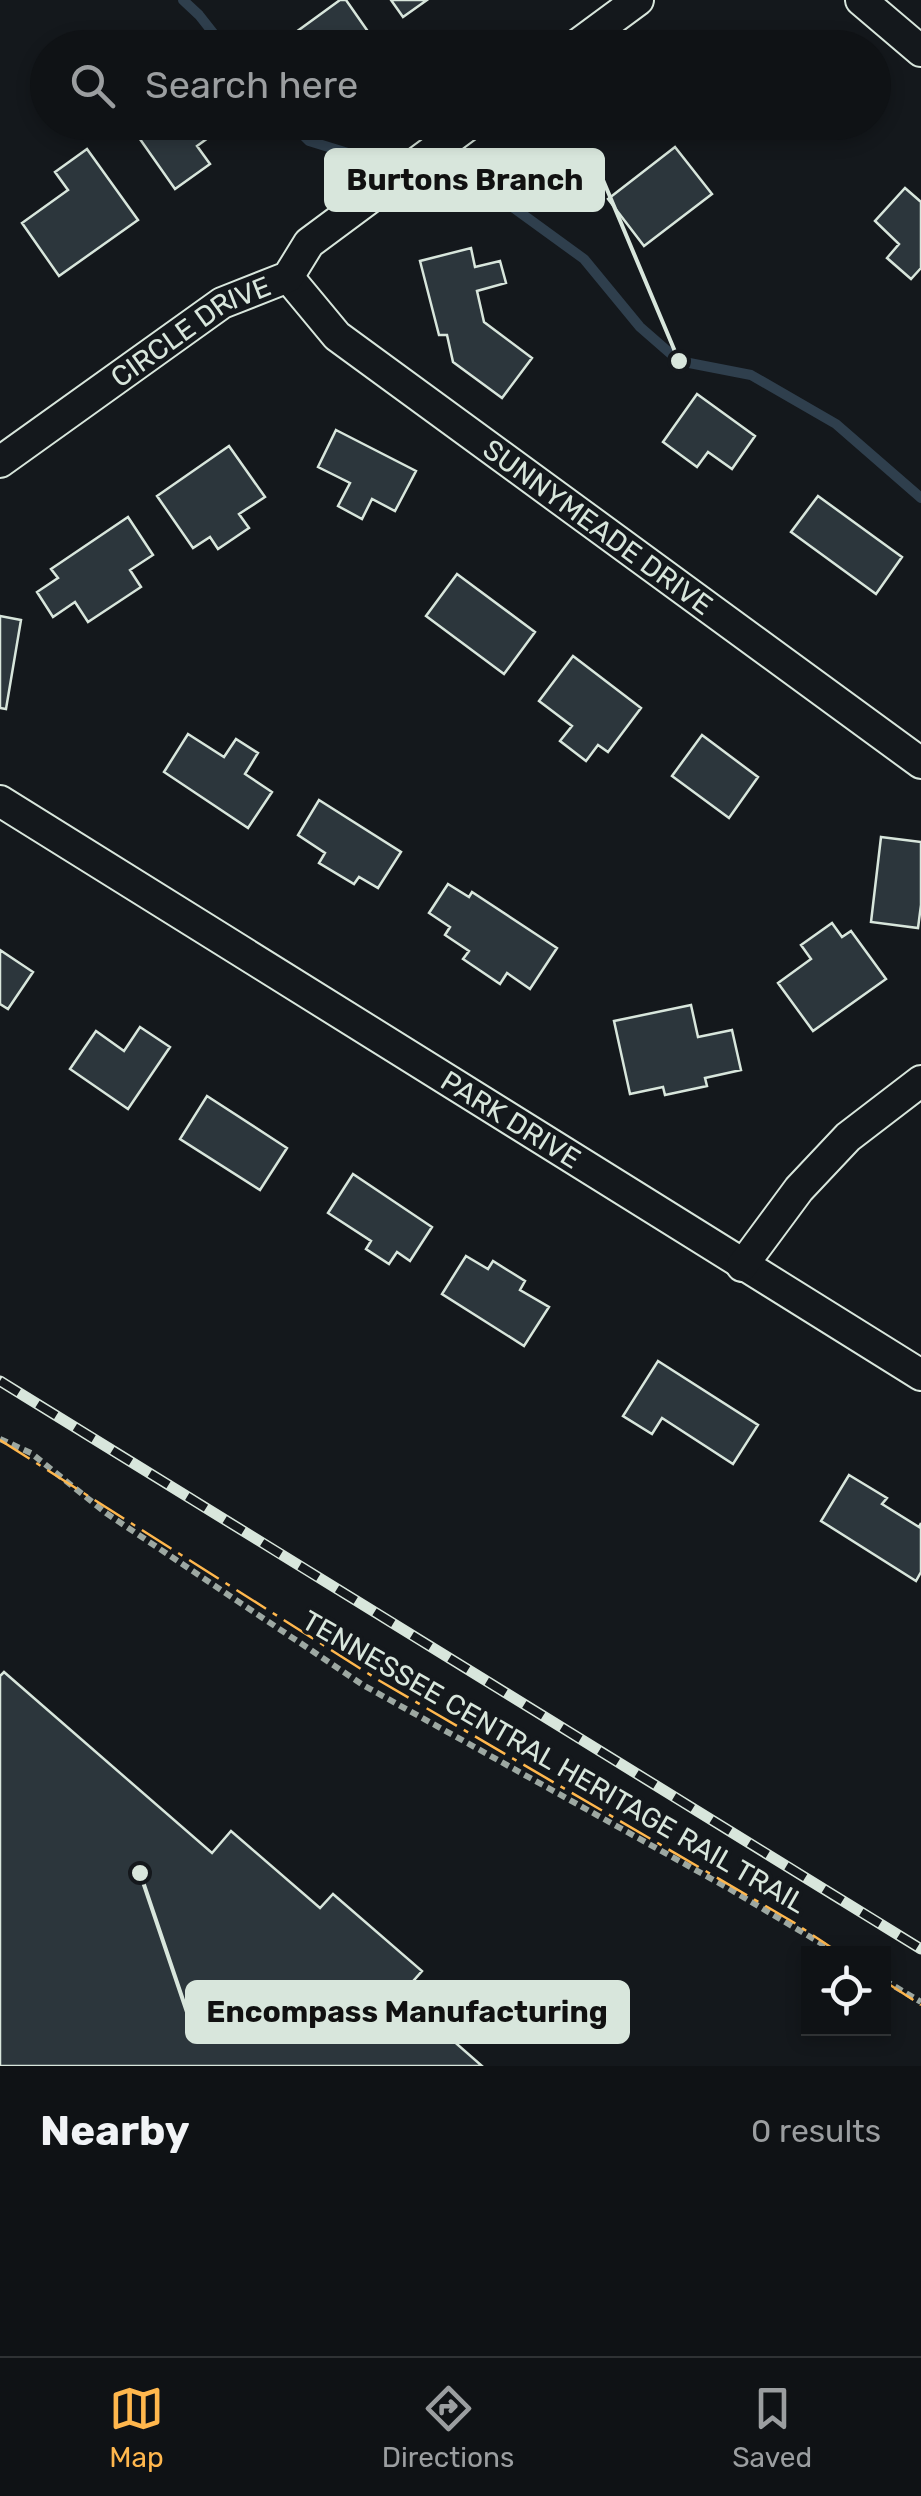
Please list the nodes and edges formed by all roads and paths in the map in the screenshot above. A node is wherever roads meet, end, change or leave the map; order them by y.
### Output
1 (638, 0) edge
2 (861, 0) edge
3 (598, 30) edge
4 (921, 51) edge
5 (448, 140) edge
6 (288, 277) junction
7 (0, 462) edge
8 (921, 763) edge
9 (0, 801) edge
10 (921, 1080) edge
11 (742, 1266) junction
12 (921, 1375) edge
13 (0, 1439) edge
14 (826, 1946) edge
15 (891, 1984) edge
16 (921, 2002) edge

1 - 3 street
2 - 4 street
5 - 6 street, CIRCLE DRIVE
6 - 7 street, CIRCLE DRIVE
6 - 8 street, SUNNYMEADE DRIVE
9 - 11 street, PARK DRIVE
10 - 11 street
11 - 12 street, PARK DRIVE
13 - 14 path, TENNESSEE CENTRAL HERITAGE RAIL TRAIL
15 - 16 path

